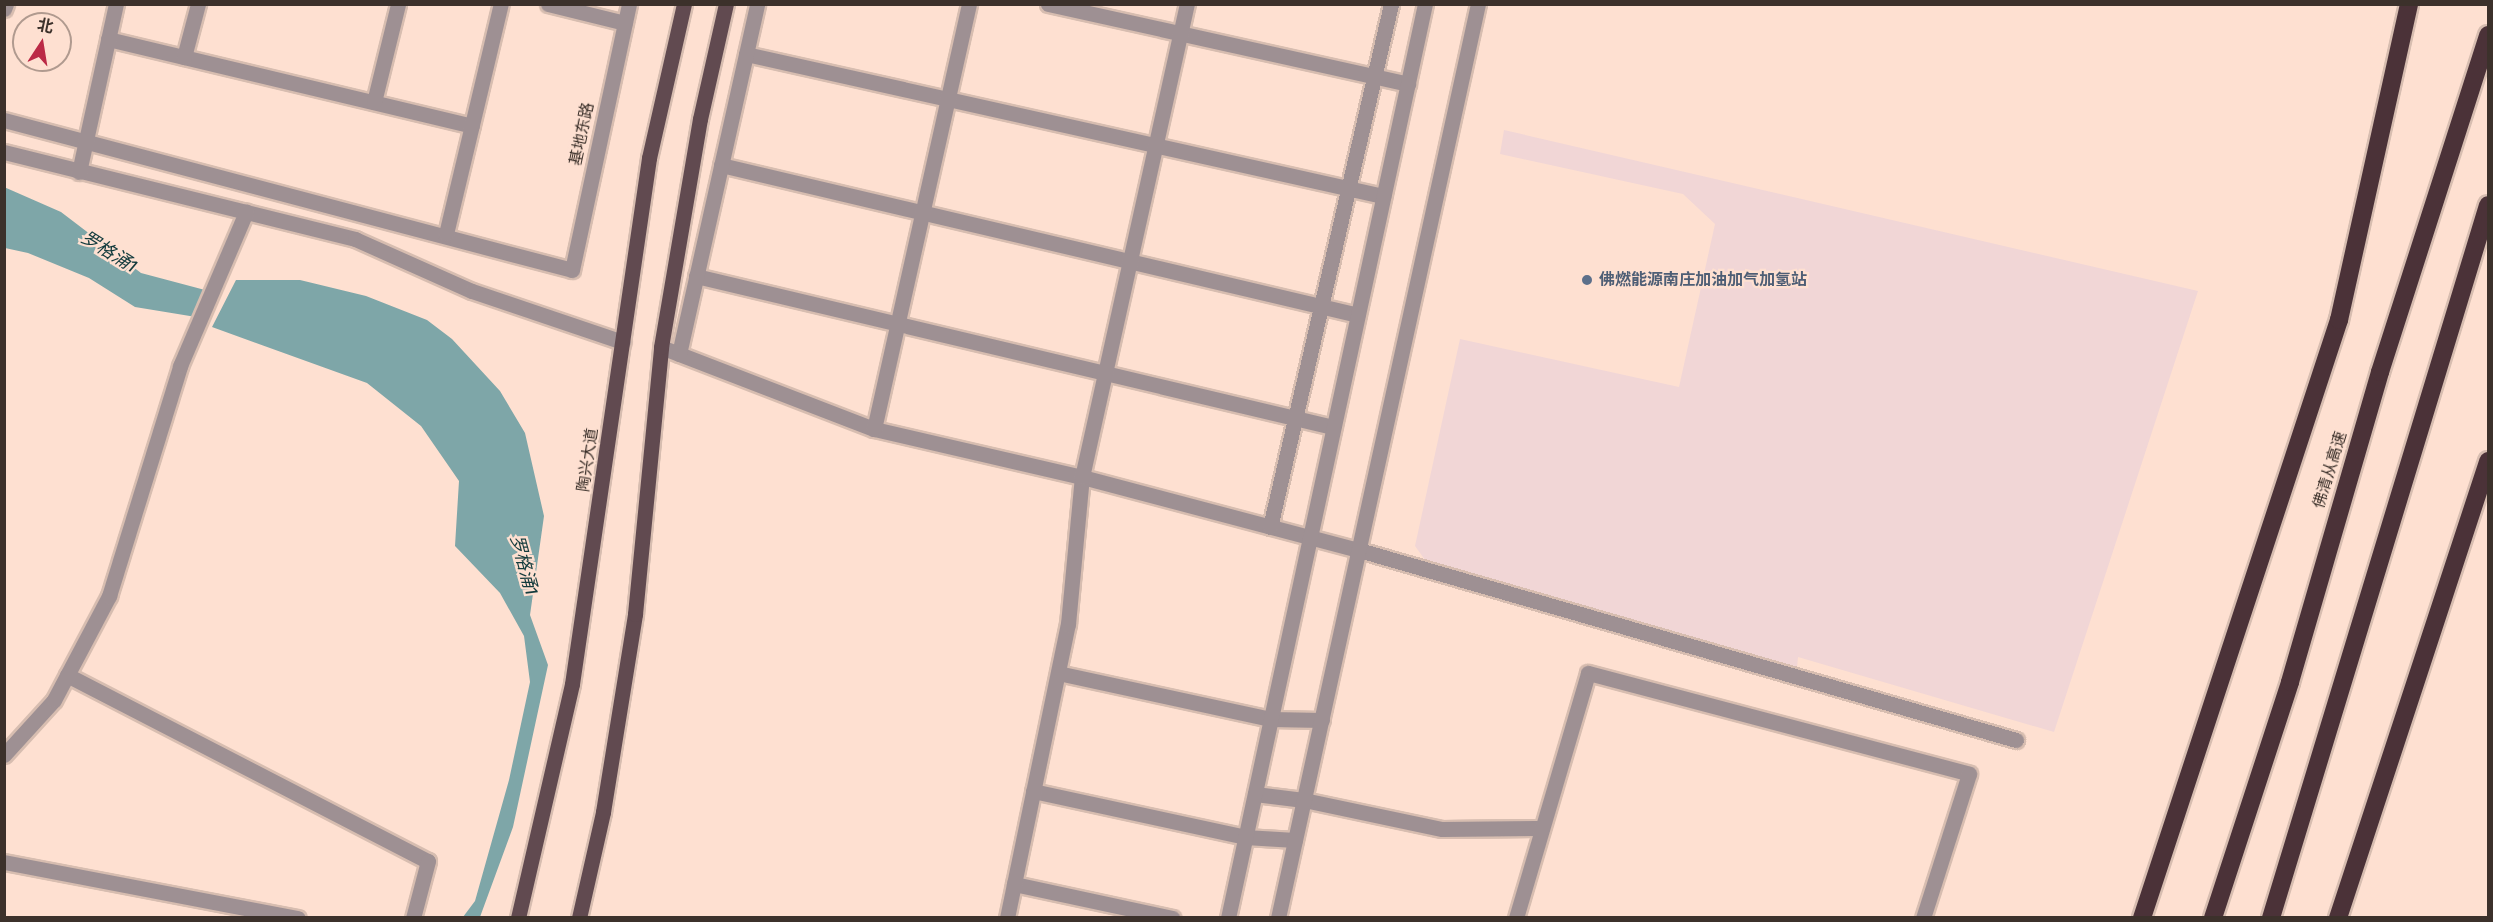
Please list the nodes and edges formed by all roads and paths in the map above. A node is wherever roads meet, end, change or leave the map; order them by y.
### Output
1 (6, 4) edge
2 (116, 4) edge
3 (198, 4) edge
4 (398, 4) edge
5 (501, 4) edge
6 (548, 4) edge
7 (629, 4) edge
8 (684, 4) edge
9 (726, 4) edge
10 (757, 4) edge
11 (969, 4) edge
12 (1048, 4) edge
13 (1187, 4) edge
14 (1391, 4) edge
15 (1425, 4) edge
16 (1478, 4) edge
17 (2409, 4) edge
18 (4, 9) edge
19 (625, 23) junction
20 (1180, 34) junction
21 (2488, 35) edge
22 (108, 39) junction
23 (746, 54) junction
24 (184, 57) junction
25 (1375, 77) junction
26 (1408, 84) junction
27 (947, 99) junction
28 (374, 102) junction
29 (4, 120) edge
30 (472, 126) junction
31 (85, 141) junction
32 (1156, 146) junction
33 (4, 152) edge
34 (721, 165) junction
35 (79, 172) junction
36 (1350, 189) junction
37 (1383, 196) junction
38 (2488, 205) edge
39 (246, 212) junction
40 (922, 212) junction
41 (446, 234) junction
42 (1131, 262) junction
43 (696, 276) junction
44 (1323, 307) junction
45 (1358, 315) junction
46 (898, 324) junction
47 (623, 342) junction
48 (661, 347) junction
49 (679, 354) junction
50 (1106, 373) junction
51 (1296, 418) junction
52 (1333, 426) junction
53 (874, 429) junction
54 (2488, 461) edge
55 (1082, 477) junction
56 (1270, 527) junction
57 (1309, 538) junction
58 (1359, 550) junction
59 (1058, 673) junction
60 (67, 675) junction
61 (1271, 719) junction
62 (1322, 720) junction
63 (2016, 740) dead end
64 (4, 755) edge
65 (1034, 791) junction
66 (1255, 794) junction
67 (1304, 800) junction
68 (1542, 828) junction
69 (1245, 837) junction
70 (1295, 840) junction
71 (4, 862) edge
72 (1014, 884) junction
73 (298, 918) edge
74 (413, 918) edge
75 (518, 918) edge
76 (579, 918) edge
77 (1007, 918) edge
78 (1172, 918) edge
79 (1228, 918) edge
80 (1278, 918) edge
81 (1515, 918) edge
82 (1923, 918) edge
83 (2142, 918) edge
84 (2213, 918) edge
85 (2271, 918) edge
86 (2338, 918) edge

1 - 18 street
2 - 22 street
3 - 24 street
4 - 28 street
5 - 30 street
6 - 19 street
7 - 19 street, 基地东路
8 - 47 main road, 陶兴大道
9 - 48 main road
10 - 23 street
11 - 27 street
12 - 20 street
13 - 20 street
14 - 25 street
15 - 26 street
16 - 58 street
17 - 83 highway
19 - 41 street, 基地东路
20 - 25 street
20 - 32 street
21 - 84 highway, 佛清从高速
22 - 24 street
22 - 31 street
23 - 27 street
23 - 34 street
24 - 28 street
25 - 26 street
25 - 36 street
26 - 37 street
27 - 32 street
27 - 40 street
28 - 30 street
29 - 31 street
30 - 41 street
31 - 35 street
31 - 41 street
32 - 36 street
32 - 42 street
33 - 35 street
34 - 40 street
34 - 43 street
35 - 39 street
36 - 37 street
36 - 44 street
37 - 45 street
38 - 85 highway
39 - 47 street
39 - 60 street
40 - 42 street
40 - 46 street
42 - 44 street
42 - 50 street
43 - 46 street
43 - 49 street
44 - 45 street
44 - 51 street
45 - 52 street
46 - 50 street
46 - 53 street
47 - 75 main road, 陶兴大道
48 - 49 street
48 - 76 main road
49 - 53 street
50 - 51 street
50 - 55 street
51 - 52 street
51 - 56 street
52 - 57 street
53 - 55 street
54 - 86 highway
55 - 56 street
55 - 59 street
56 - 57 street
57 - 58 street
57 - 61 street
58 - 62 street
58 - 63 street
59 - 61 street
59 - 65 street
60 - 64 street
60 - 74 street
61 - 62 street
61 - 66 street
62 - 67 street
65 - 69 street
65 - 72 street
66 - 67 street
66 - 69 street
67 - 68 street
67 - 70 street
68 - 81 street
68 - 82 street
69 - 70 street
69 - 79 street
70 - 80 street
71 - 73 street
72 - 77 street
72 - 78 street

